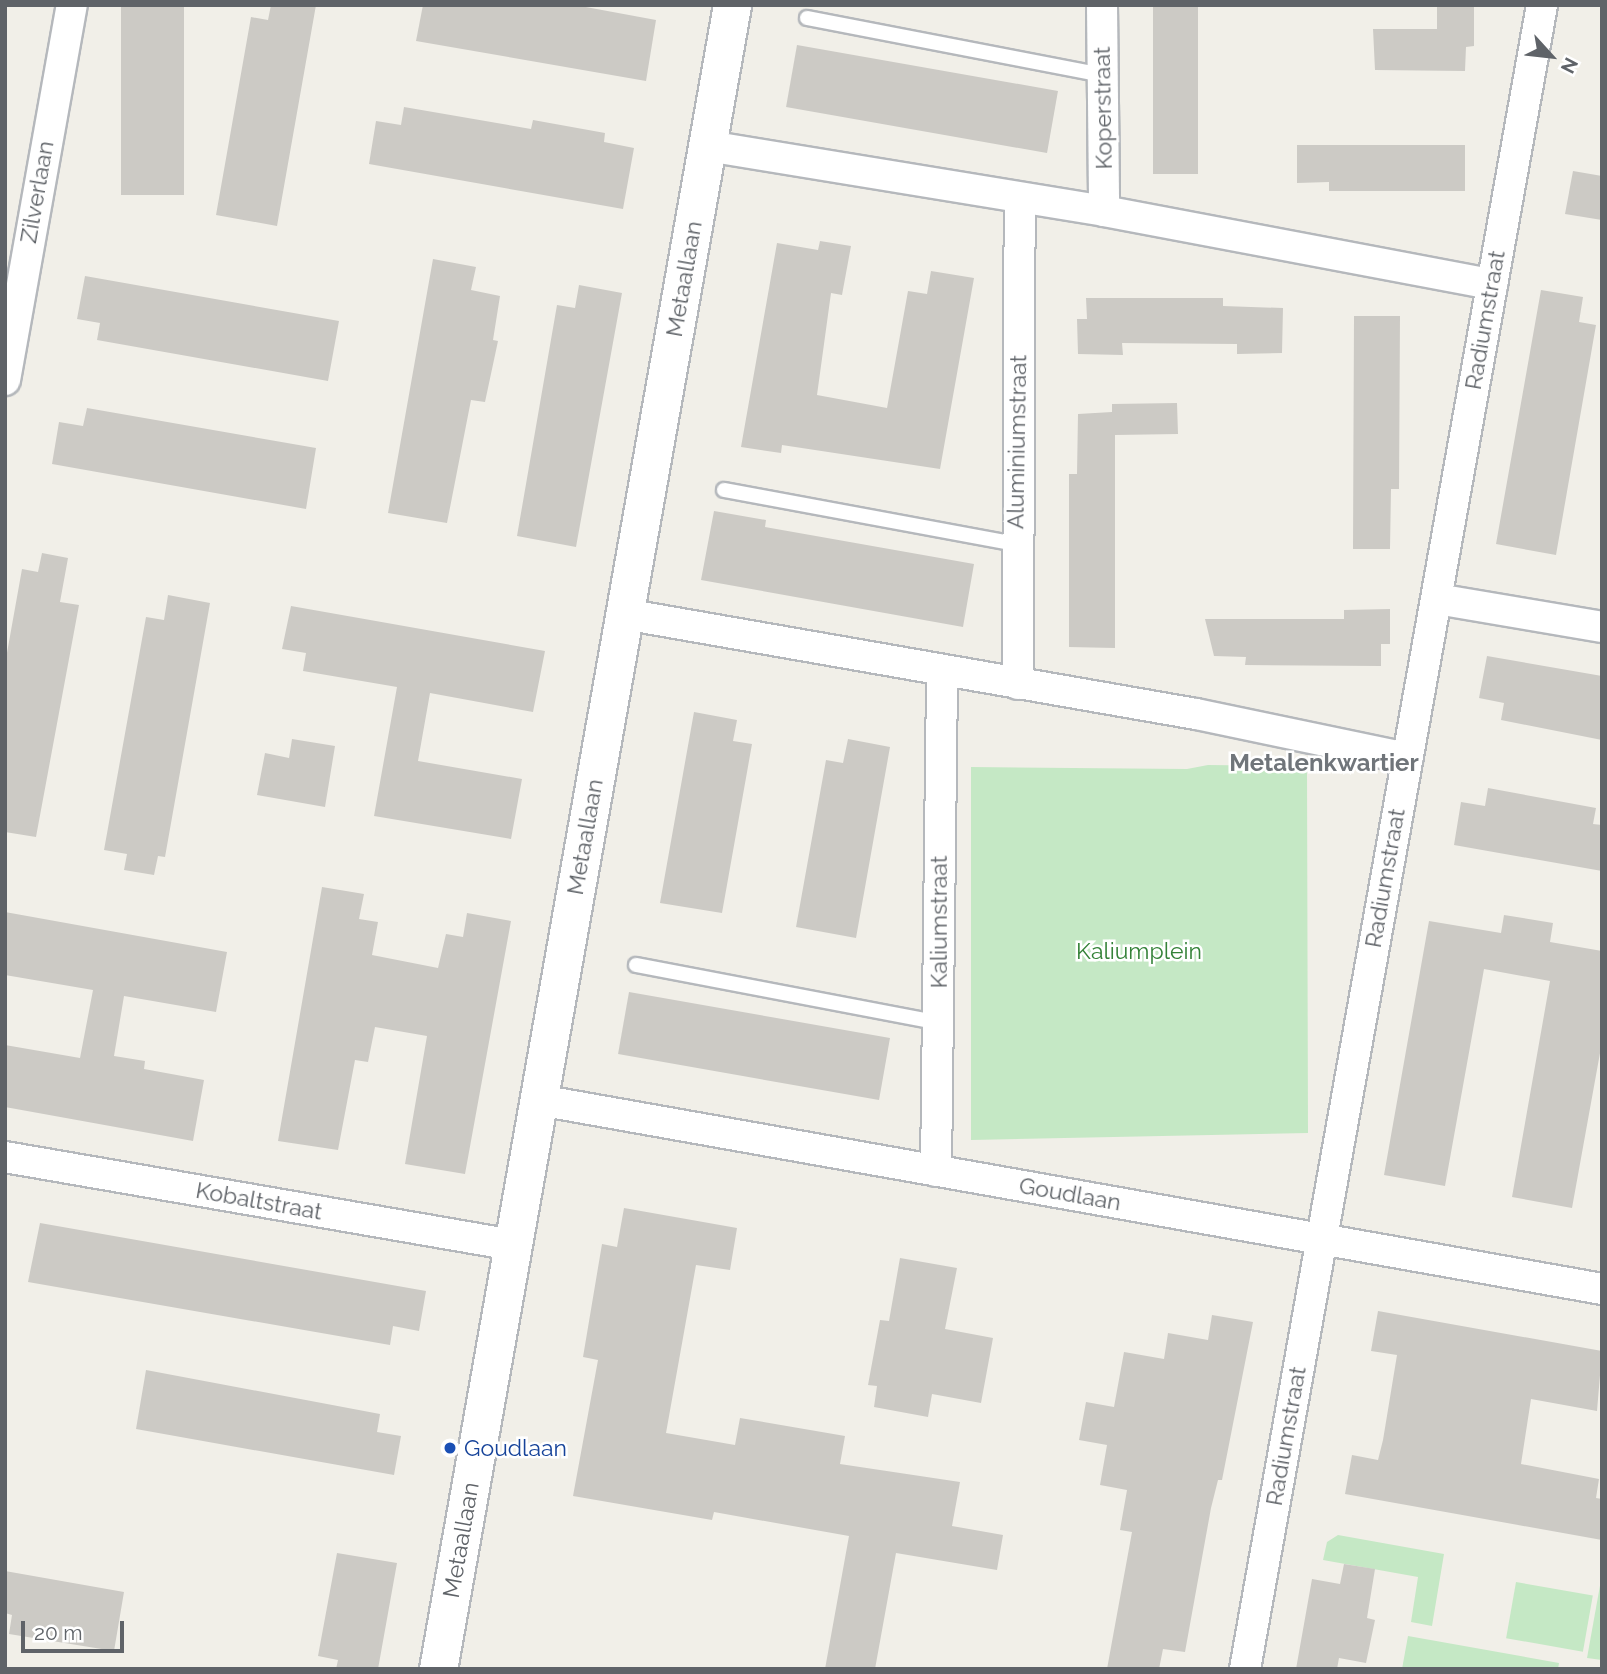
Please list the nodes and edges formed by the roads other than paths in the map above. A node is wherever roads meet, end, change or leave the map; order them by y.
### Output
1 (72, 5) edge
2 (732, 5) edge
3 (1102, 5) edge
4 (1542, 5) edge
5 (807, 18) dead end
6 (1102, 75) junction
7 (708, 146) junction
8 (1020, 199) junction
9 (1104, 211) junction
10 (1492, 284) junction
11 (5, 380) edge
12 (724, 490) dead end
13 (1015, 544) junction
14 (1437, 599) junction
15 (624, 614) junction
16 (1602, 627) edge
17 (942, 672) junction
18 (1018, 684) junction
19 (1407, 758) junction
20 (636, 965) dead end
21 (939, 1023) junction
22 (538, 1100) junction
23 (5, 1157) edge
24 (936, 1171) junction
25 (1322, 1240) junction
26 (513, 1245) junction
27 (1602, 1289) edge
28 (438, 1669) edge
29 (1245, 1669) edge

1 - 11 street, Zilverlaan
2 - 7 street, Metaallaan
3 - 6 street, Koperstraat
4 - 10 street, Radiumstraat
5 - 6 lane
6 - 9 street, Koperstraat
7 - 8 street
7 - 15 street, Metaallaan
8 - 9 street
8 - 13 street, Aluminiumstraat
9 - 10 street
10 - 14 street, Radiumstraat
12 - 13 lane
13 - 18 street, Aluminiumstraat
14 - 16 street
14 - 19 street, Radiumstraat
15 - 17 street
15 - 22 street, Metaallaan
17 - 18 street
17 - 21 street, Kaliumstraat
18 - 19 street
19 - 25 street, Radiumstraat
20 - 21 lane
21 - 24 street, Kaliumstraat
22 - 24 street, Goudlaan
22 - 26 street, Metaallaan
23 - 26 street, Kobaltstraat
24 - 25 street, Goudlaan
25 - 27 street, Goudlaan
25 - 29 street, Radiumstraat
26 - 28 street, Metaallaan

